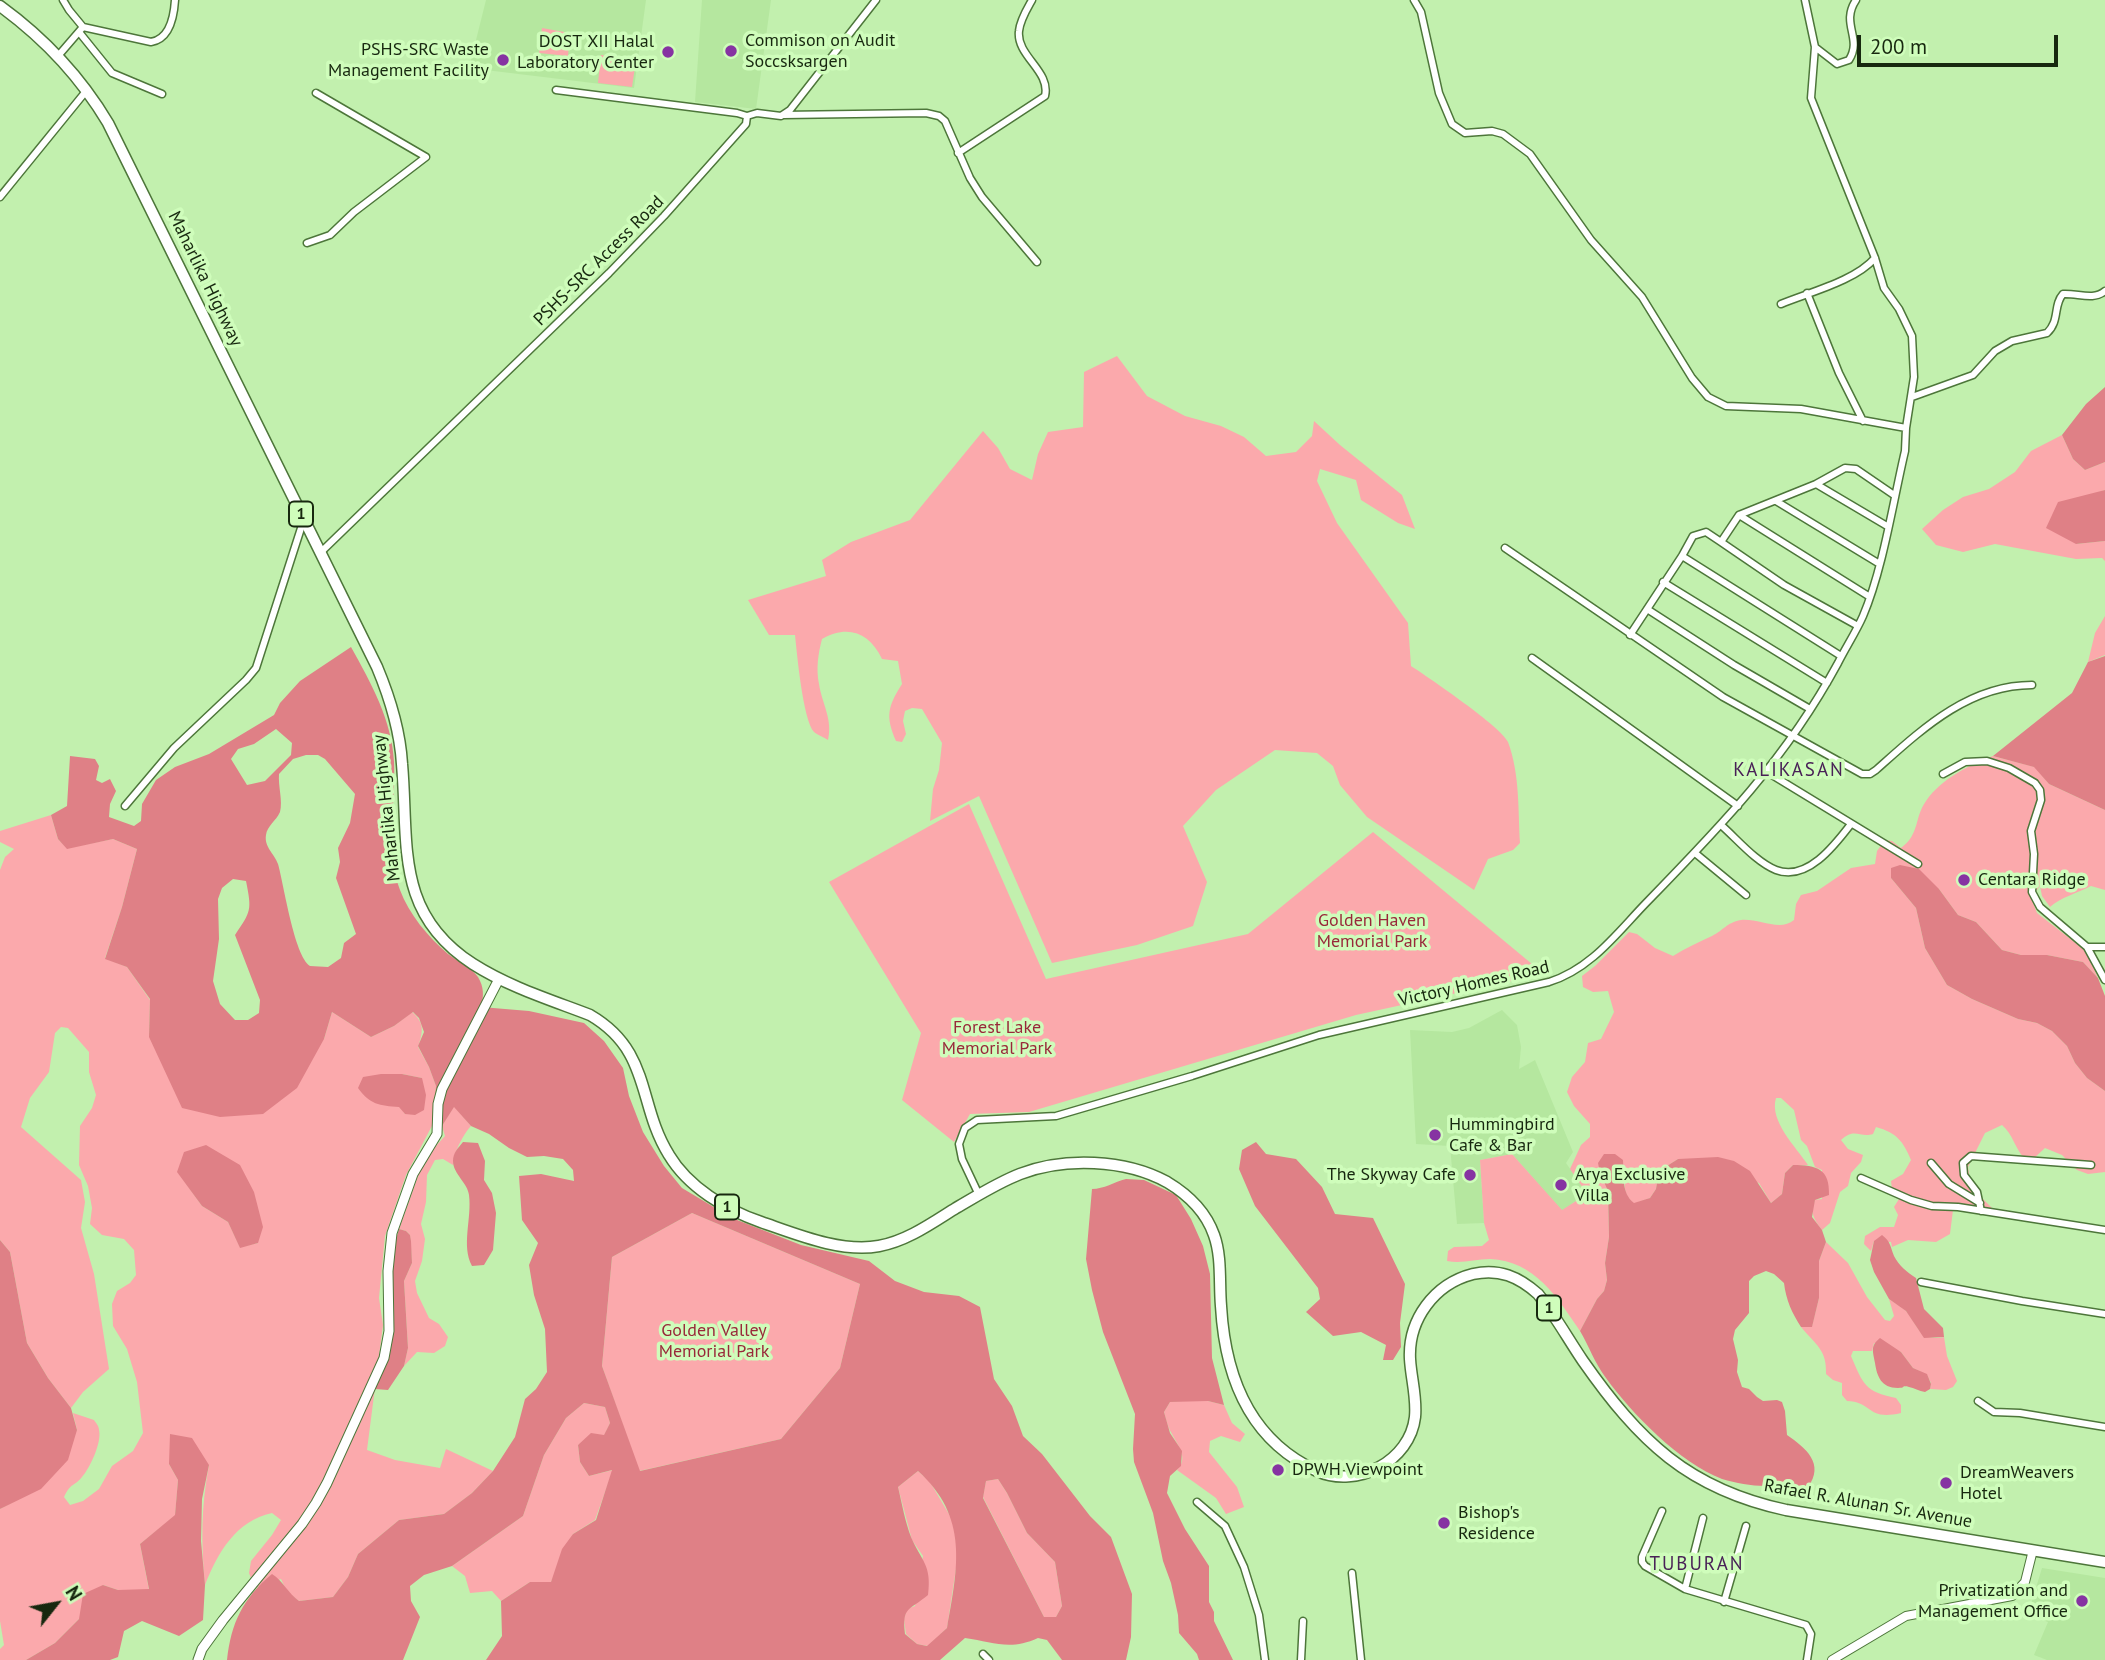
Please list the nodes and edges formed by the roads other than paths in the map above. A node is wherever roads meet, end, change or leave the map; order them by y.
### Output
1 (2, 0) edge
2 (63, 0) edge
3 (175, 0) edge
4 (876, 0) edge
5 (1032, 0) edge
6 (1414, 0) edge
7 (1805, 0) edge
8 (1856, 0) edge
9 (0, 6) edge
10 (81, 29) junction
11 (1815, 47) junction
12 (58, 57) junction
13 (87, 90) junction
14 (556, 90) dead end
15 (316, 93) dead end
16 (162, 94) dead end
17 (747, 116) junction
18 (783, 116) junction
19 (958, 153) junction
20 (0, 197) edge
21 (307, 243) dead end
22 (1875, 258) junction
23 (1037, 262) dead end
24 (2105, 291) edge
25 (1807, 293) junction
26 (1781, 303) dead end
27 (1913, 397) junction
28 (1863, 421) junction
29 (1906, 428) junction
30 (1816, 484) junction
31 (1894, 495) junction
32 (1776, 501) junction
33 (1739, 515) junction
34 (304, 520) junction
35 (1887, 526) junction
36 (1721, 542) junction
37 (1505, 548) dead end
38 (321, 552) junction
39 (1682, 556) junction
40 (1878, 563) junction
41 (1663, 582) junction
42 (1870, 597) junction
43 (1647, 609) junction
44 (1858, 626) junction
45 (1630, 635) junction
46 (1842, 656) junction
47 (1532, 658) dead end
48 (1827, 683) junction
49 (2032, 685) dead end
50 (1810, 709) junction
51 (1793, 737) junction
52 (1767, 772) junction
53 (1943, 774) dead end
54 (125, 806) dead end
55 (1738, 806) junction
56 (1851, 824) junction
57 (1721, 825) junction
58 (1695, 853) junction
59 (1918, 864) dead end
60 (1746, 895) dead end
61 (2087, 947) junction
62 (2105, 947) edge
63 (499, 979) junction
64 (2105, 980) edge
65 (1931, 1163) dead end
66 (2091, 1165) dead end
67 (1861, 1178) dead end
68 (979, 1195) junction
69 (1980, 1203) junction
70 (1982, 1211) junction
71 (2105, 1230) edge
72 (1921, 1282) dead end
73 (2105, 1314) edge
74 (1978, 1401) dead end
75 (2105, 1427) edge
76 (1197, 1502) dead end
77 (1662, 1511) dead end
78 (1703, 1518) dead end
79 (1746, 1526) dead end
80 (2033, 1550) junction
81 (2105, 1562) edge
82 (1352, 1573) dead end
83 (1685, 1589) junction
84 (1724, 1602) junction
85 (1303, 1621) dead end
86 (983, 1654) dead end
87 (198, 1660) edge
88 (989, 1660) edge
89 (1265, 1660) edge
90 (1301, 1660) edge
91 (1362, 1660) edge
92 (1807, 1660) edge
93 (1832, 1660) edge

1 - 9 main road
2 - 10 street
3 - 10 street
4 - 18 street
5 - 19 street
6 - 28 street
7 - 11 street, Victory Homes Road
8 - 11 street
9 - 12 highway, Maharlika Highway / 1
10 - 12 street
10 - 16 street
11 - 22 street, Victory Homes Road
12 - 13 highway, Maharlika Highway / 1
13 - 20 street
13 - 34 highway, Maharlika Highway / 1
14 - 17 street
15 - 21 street
17 - 18 street
17 - 38 street, PSHS-SRC Access Road
18 - 19 street
19 - 23 street
22 - 25 street
22 - 27 street, Victory Homes Road
24 - 27 street
25 - 26 street
25 - 28 street
27 - 29 street, Victory Homes Road
28 - 29 street
29 - 31 street, Victory Homes Road
30 - 31 street
30 - 32 street
30 - 35 street
31 - 35 street, Victory Homes Road
32 - 33 street
32 - 40 street
33 - 36 street
33 - 42 street
34 - 38 highway, Maharlika Highway / 1
34 - 54 street
35 - 40 street, Victory Homes Road
36 - 39 street
36 - 44 street
37 - 45 street
38 - 63 highway, Maharlika Highway / 1
39 - 41 street
39 - 46 street
40 - 42 street, Victory Homes Road
41 - 43 street
41 - 48 street
42 - 44 street, Victory Homes Road
43 - 45 street
43 - 50 street
44 - 46 street, Victory Homes Road
45 - 51 street
46 - 48 street, Victory Homes Road
47 - 55 street
48 - 50 street, Victory Homes Road
49 - 51 street
50 - 51 street, Victory Homes Road
51 - 52 street, Victory Homes Road
52 - 55 street, Victory Homes Road
52 - 56 street
53 - 61 street
55 - 57 street, Victory Homes Road
56 - 57 street
56 - 59 street
57 - 58 street, Victory Homes Road
58 - 60 street
58 - 68 street, Victory Homes Road
61 - 62 street
61 - 64 street
63 - 68 highway, Maharlika Highway / 1
63 - 87 main road
65 - 69 street
66 - 69 street
67 - 70 street
68 - 80 highway, Rafael R. Alunan Sr. Avenue / 1
69 - 70 street
70 - 71 street
72 - 73 street
74 - 75 street
76 - 89 street
77 - 83 street
78 - 83 street
79 - 84 street
80 - 81 highway, Rafael R. Alunan Sr. Avenue / 1
80 - 93 street
82 - 91 street
83 - 84 street
84 - 92 street
85 - 90 street
86 - 88 street

